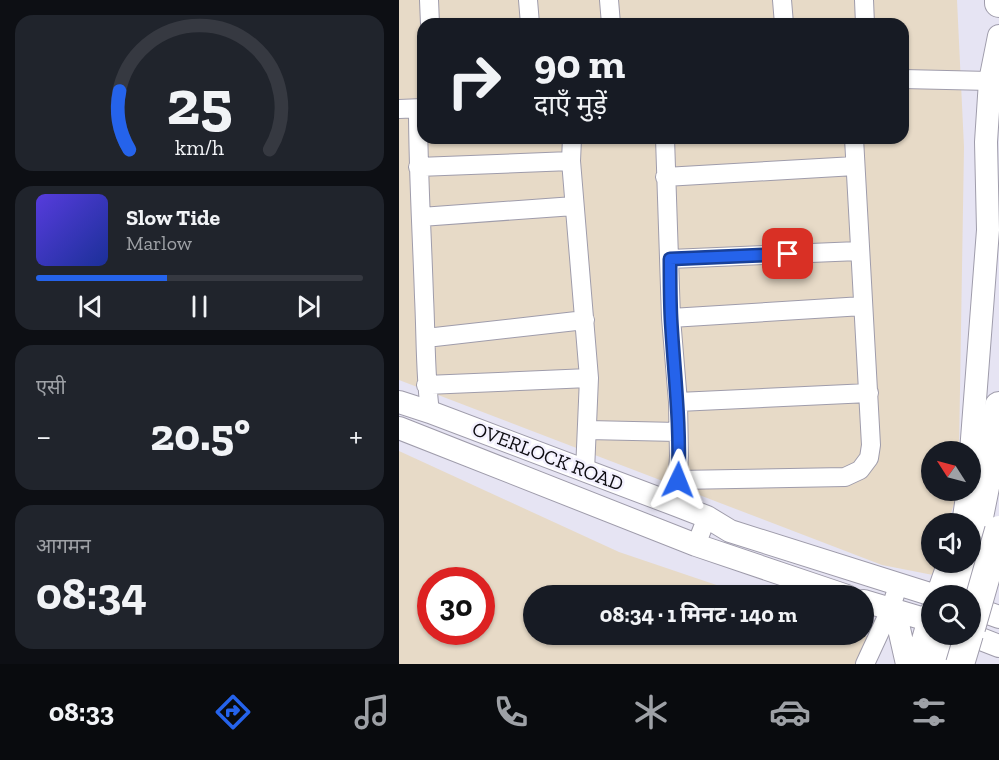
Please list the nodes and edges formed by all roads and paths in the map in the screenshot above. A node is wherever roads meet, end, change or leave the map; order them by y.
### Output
1 (429, 0) edge
2 (528, 0) edge
3 (609, 0) edge
4 (782, 0) edge
5 (864, 0) edge
6 (430, 18) edge
7 (530, 18) edge
8 (610, 18) edge
9 (784, 18) edge
10 (865, 18) edge
11 (999, 36) edge
12 (909, 79) edge
13 (990, 81) junction
14 (417, 108) edge
15 (399, 109) edge
16 (419, 144) edge
17 (572, 144) edge
18 (665, 144) edge
19 (854, 144) edge
20 (571, 161) junction
21 (855, 166) junction
22 (418, 167) junction
23 (665, 177) junction
24 (574, 206) junction
25 (421, 217) junction
26 (859, 251) junction
27 (670, 259) junction
28 (863, 306) junction
29 (671, 318) junction
30 (585, 320) junction
31 (426, 338) junction
32 (589, 378) junction
33 (426, 385) junction
34 (869, 393) junction
35 (399, 402) edge
36 (678, 402) junction
37 (999, 406) edge
38 (430, 412) junction
39 (399, 428) edge
40 (588, 430) junction
41 (678, 432) junction
42 (972, 441) edge
43 (585, 471) junction
44 (678, 480) junction
45 (676, 505) junction
46 (980, 513) edge
47 (707, 517) junction
48 (999, 530) edge
49 (696, 545) junction
50 (899, 583) junction
51 (814, 585) edge
52 (921, 591) edge
53 (981, 593) edge
54 (874, 604) edge
55 (892, 610) junction
56 (981, 611) edge
57 (999, 617) edge
58 (921, 618) edge
59 (981, 639) edge
60 (925, 645) edge
61 (938, 645) edge
62 (965, 645) edge
63 (999, 646) edge
64 (865, 664) edge
65 (907, 664) edge
66 (916, 664) edge
67 (941, 664) edge
68 (960, 664) edge

1 - 6 street
2 - 7 street
3 - 8 street
4 - 9 street
5 - 10 street
11 - 13 street
12 - 13 street
13 - 42 street
14 - 15 street
16 - 22 street
17 - 20 street
18 - 23 street
19 - 21 street
20 - 22 street
20 - 24 street
21 - 23 street
21 - 26 street
22 - 25 street
23 - 27 street
24 - 25 street
24 - 30 street
25 - 31 street
26 - 27 street
26 - 28 street
27 - 29 street
28 - 29 street
28 - 34 street
29 - 36 street
30 - 31 street
30 - 32 street
31 - 33 street
32 - 33 street
32 - 40 street
33 - 38 street
34 - 36 street
34 - 44 street
35 - 38 street, OVERLOCK ROAD
36 - 41 street
37 - 46 main road
38 - 43 street, OVERLOCK ROAD
39 - 49 street, OVERLOCK ROAD
40 - 41 street
40 - 43 street
41 - 44 street
43 - 45 street, OVERLOCK ROAD
44 - 45 street
45 - 47 street, OVERLOCK ROAD
47 - 49 street
47 - 50 street, OVERLOCK ROAD
48 - 53 main road, bridge
49 - 51 street, OVERLOCK ROAD
50 - 52 street, OVERLOCK ROAD
50 - 55 street
54 - 55 street
55 - 58 street
55 - 64 street
55 - 65 street
56 - 57 street
59 - 63 street
60 - 66 street
61 - 67 main road
62 - 68 main road, bridge

